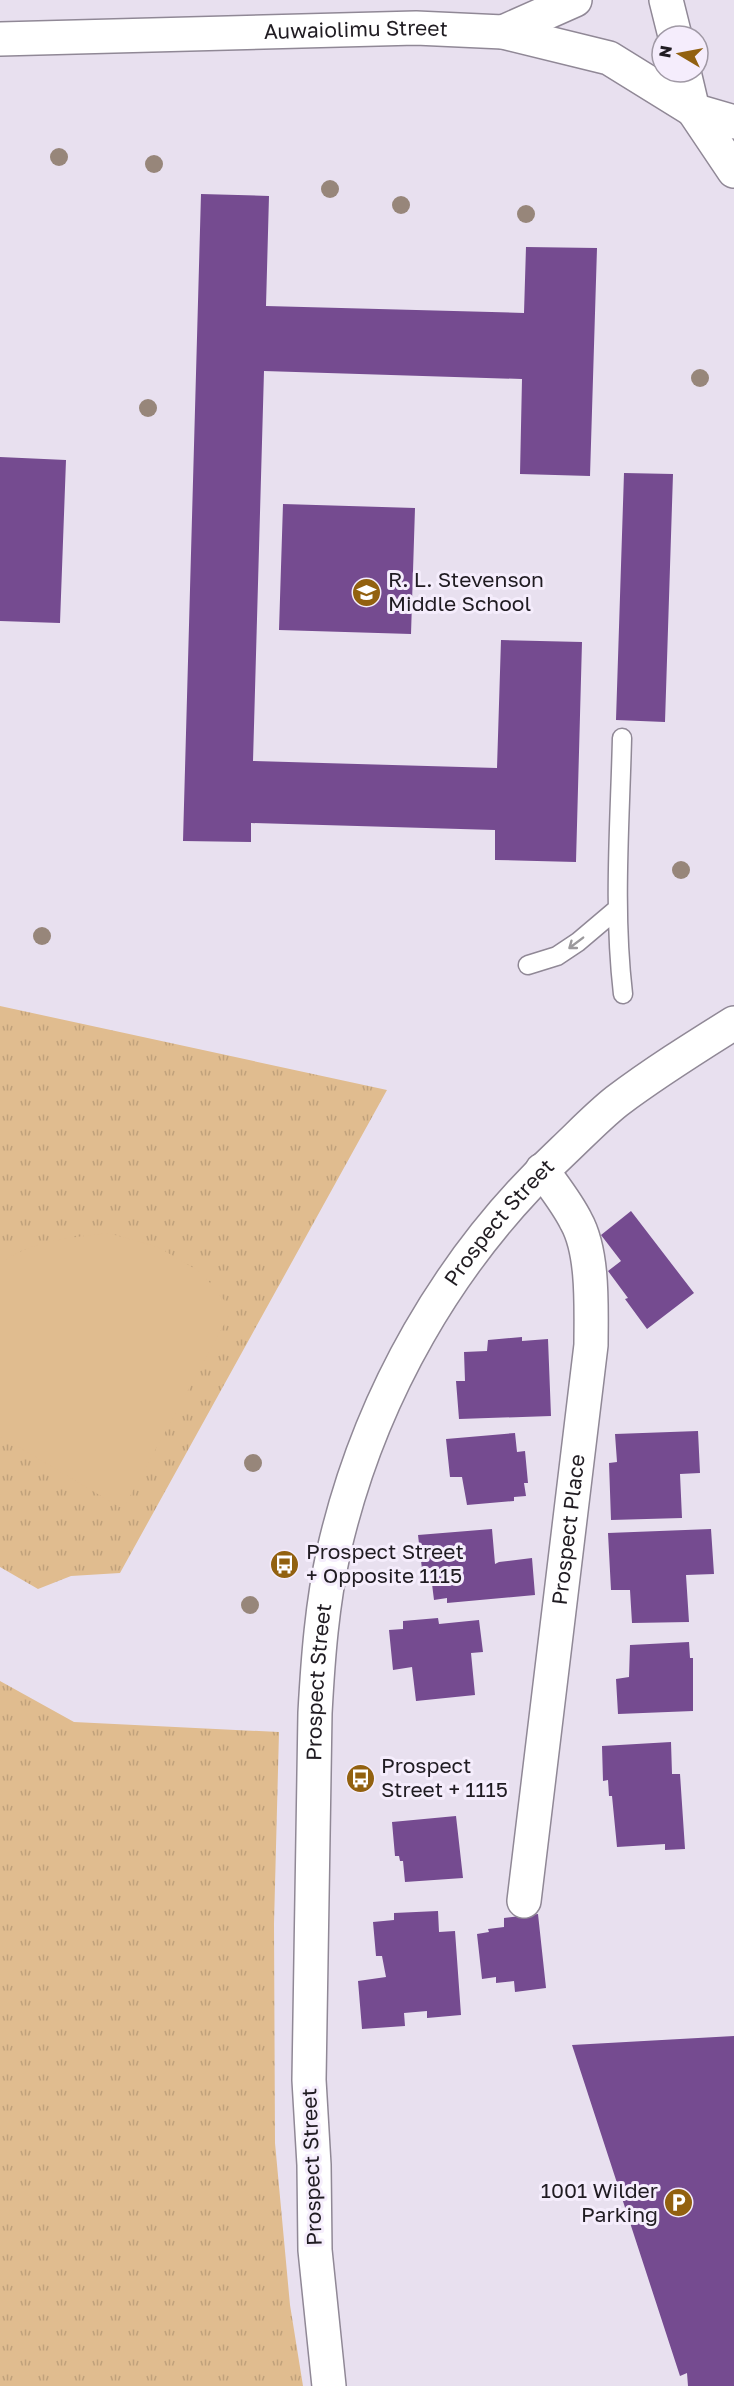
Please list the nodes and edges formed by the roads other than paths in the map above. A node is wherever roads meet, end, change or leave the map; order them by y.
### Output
1 (574, 0) edge
2 (666, 0) edge
3 (672, 24) edge
4 (502, 32) junction
5 (0, 39) edge
6 (687, 84) edge
7 (693, 110) junction
8 (734, 122) edge
9 (734, 171) edge
10 (622, 738) dead end
11 (617, 909) junction
12 (528, 964) dead end
13 (623, 994) dead end
14 (734, 1023) edge
15 (543, 1170) junction
16 (524, 1900) dead end
17 (329, 2386) edge

1 - 4 street
2 - 3 street
4 - 5 street, Auwaiolimu Street
4 - 7 street, Auwaiolimu Street
6 - 7 street
7 - 8 street
7 - 9 street
10 - 11 lane
11 -> 12 lane
11 - 13 lane
14 - 15 street, Prospect Street
15 - 16 street, Prospect Place
15 - 17 street, Prospect Street

